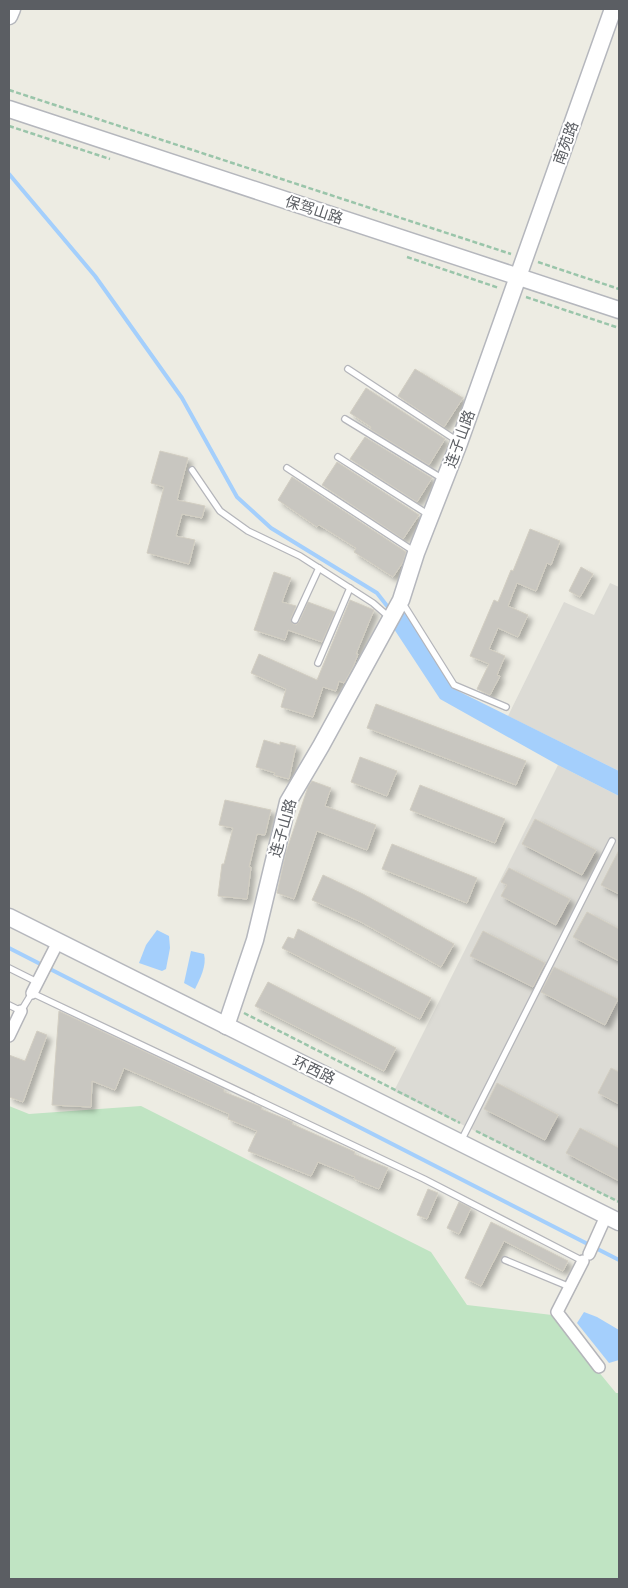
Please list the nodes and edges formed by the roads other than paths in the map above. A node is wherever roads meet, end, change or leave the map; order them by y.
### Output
1 (12, 9) edge
2 (613, 9) edge
3 (9, 16) edge
4 (9, 109) edge
5 (515, 284) junction
6 (619, 310) edge
7 (348, 369) dead end
8 (345, 419) dead end
9 (460, 443) junction
10 (338, 457) dead end
11 (287, 468) dead end
12 (192, 470) dead end
13 (445, 480) junction
14 (430, 516) junction
15 (416, 553) junction
16 (318, 568) junction
17 (350, 588) junction
18 (401, 600) junction
19 (391, 618) junction
20 (295, 620) dead end
21 (318, 663) dead end
22 (506, 707) dead end
23 (612, 841) dead end
24 (9, 917) edge
25 (58, 942) junction
26 (9, 968) edge
27 (37, 983) junction
28 (9, 1005) edge
29 (21, 1011) junction
30 (226, 1026) junction
31 (9, 1036) edge
32 (460, 1143) junction
33 (613, 1219) edge
34 (586, 1258) junction
35 (505, 1260) dead end
36 (570, 1287) junction
37 (599, 1367) dead end

1 - 3 street
2 - 5 street, 南苑路
4 - 5 street, 保驾山路
5 - 6 street, 保驾山路
5 - 9 street, 连子山路
7 - 9 lane
8 - 13 lane
9 - 13 street, 连子山路
10 - 14 lane
11 - 15 lane
12 - 16 lane
13 - 14 street, 连子山路
14 - 15 street, 连子山路
15 - 18 street, 连子山路
16 - 17 lane
16 - 20 lane
17 - 19 lane
17 - 21 lane
18 - 19 street, 连子山路
18 - 22 lane
19 - 30 street, 连子山路
23 - 32 lane
24 - 25 street, 环西路
25 - 27 street
25 - 30 street, 环西路
26 - 27 lane
27 - 29 lane
27 - 34 lane
28 - 29 lane
29 - 31 street
30 - 32 street, 环西路
32 - 33 street, 环西路
33 - 34 street
34 - 36 street
35 - 36 lane
36 - 37 street

